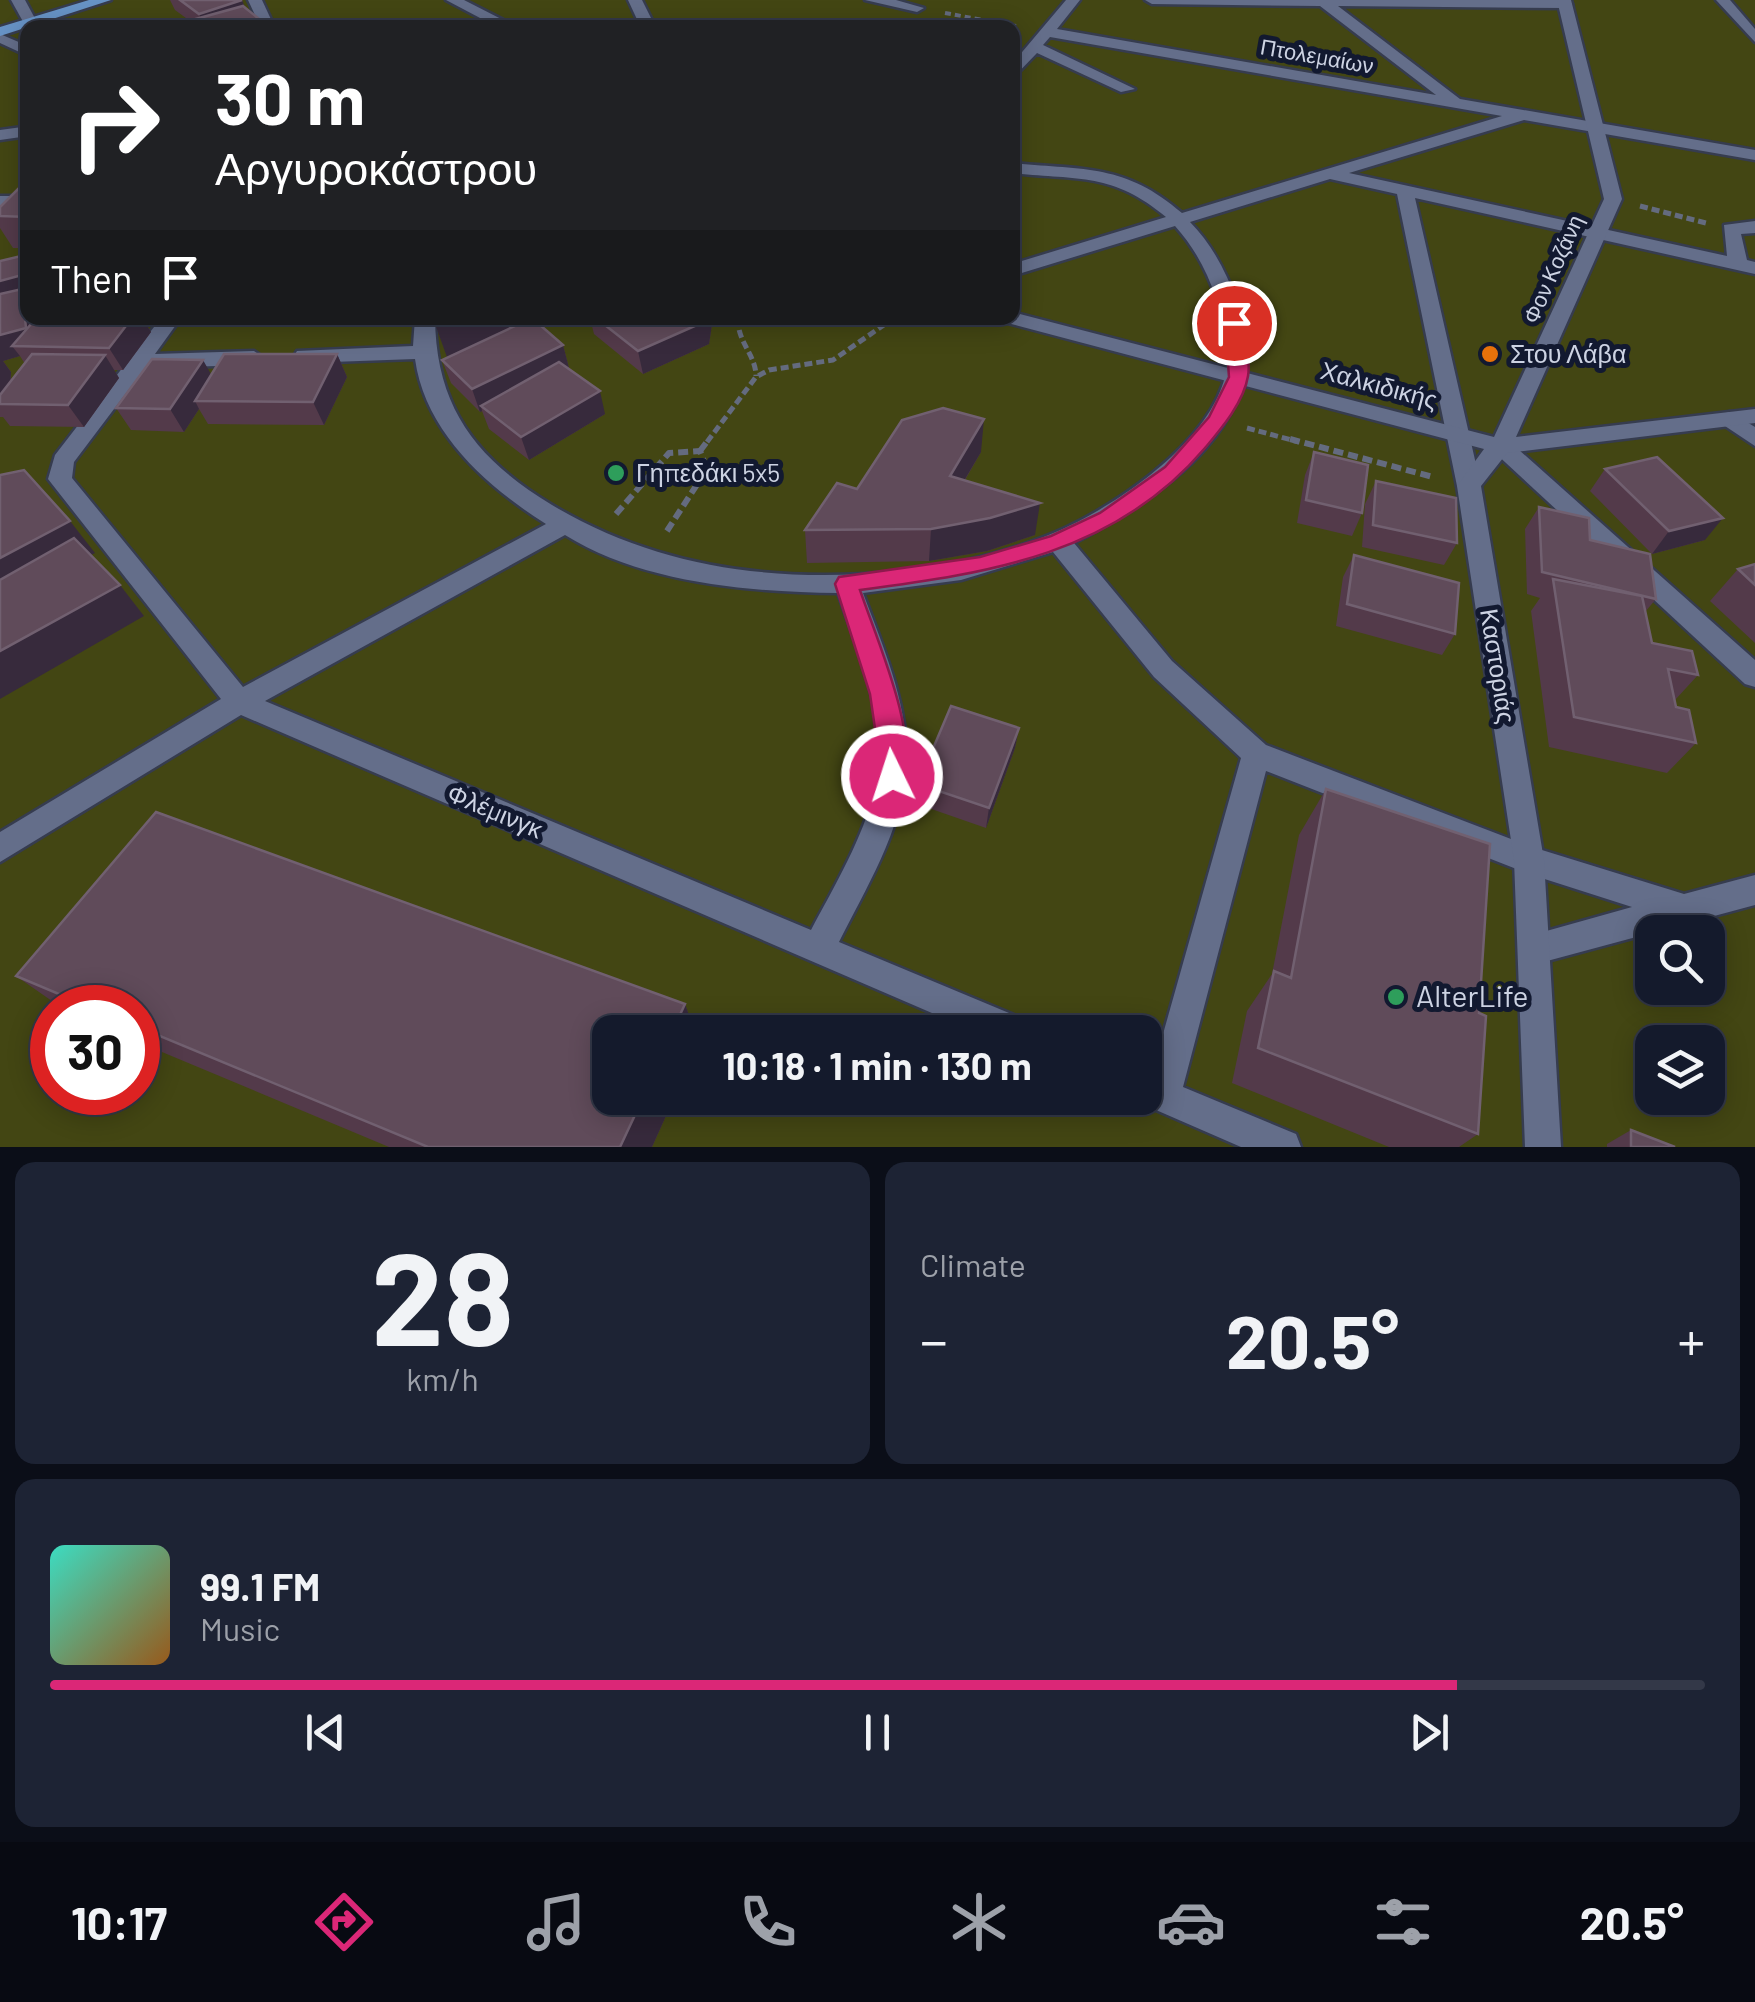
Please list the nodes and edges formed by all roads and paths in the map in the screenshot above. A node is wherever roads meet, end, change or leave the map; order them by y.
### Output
1 (104, 0) edge
2 (453, 0) edge
3 (872, 0) edge
4 (1073, 0) edge
5 (1152, 0) edge
6 (1723, 0) edge
7 (1323, 1) edge
8 (1564, 2) edge
9 (917, 8) joint
10 (42, 20) edge
11 (495, 20) edge
12 (982, 20) edge
13 (1020, 27) edge
14 (1047, 32) junction
15 (1755, 38) edge
16 (1035, 47) junction
17 (1020, 65) edge
18 (1127, 88) dead end
19 (1456, 103) junction
20 (1524, 114) junction
21 (1598, 128) junction
22 (1755, 155) edge
23 (1020, 169) edge
24 (1328, 174) junction
25 (1404, 191) junction
26 (1613, 199) junction
27 (1180, 219) junction
28 (1755, 227) edge
29 (1731, 229) junction
30 (1596, 233) junction
31 (1746, 267) edge
32 (1020, 268) edge
33 (1020, 321) edge
34 (167, 325) edge
35 (426, 325) edge
36 (738, 325) edge
37 (875, 325) edge
38 (884, 325) edge
39 (877, 330) junction
40 (424, 352) junction
41 (141, 361) junction
42 (756, 377) junction
43 (1238, 377) junction
44 (1755, 416) edge
45 (1730, 419) junction
46 (1217, 420) junction
47 (1457, 434) junction
48 (1755, 438) edge
49 (1501, 446) junction
50 (700, 451) junction
51 (1468, 486) junction
52 (621, 496) dead end
53 (630, 498) junction
54 (560, 526) junction
55 (593, 542) junction
56 (1058, 542) junction
57 (648, 560) junction
58 (847, 584) junction
59 (1755, 676) edge
60 (238, 702) junction
61 (1256, 754) junction
62 (0, 848) edge
63 (1530, 860) junction
64 (1755, 890) edge
65 (1688, 910) junction
66 (1536, 948) junction
67 (818, 950) junction
68 (973, 1015) edge
69 (1162, 1065) edge
70 (1162, 1095) edge
71 (1283, 1147) edge
72 (1543, 1147) edge

1 - 10 main road
2 - 11 street
3 - 9 street
4 - 14 street
5 - 7 street
6 - 15 street
7 - 8 street
7 - 19 street
8 - 21 street, Φον Κοζάνη
9 - 12 path
13 - 14 path
14 - 16 street
14 - 19 street, Πτολεμαίων
16 - 17 street
16 - 18 street
19 - 20 street, Πτολεμαίων
20 - 21 street, Πτολεμαίων
20 - 24 street
21 - 22 street, Πτολεμαίων
21 - 26 street, Φον Κοζάνη
23 - 27 street
24 - 25 street
24 - 27 street
25 - 30 street
25 - 47 street, Καστοριάς
26 - 29 path
26 - 30 street, Φον Κοζάνη
27 - 32 street
27 - 43 street
28 - 29 street
29 - 31 street
30 - 31 street
30 - 49 street, Φον Κοζάνη
33 - 43 street, Χαλκιδικής
34 - 41 street
35 - 40 street
36 - 42 path
37 - 39 path
38 - 39 path
39 - 42 path
40 - 41 street
40 - 54 street
41 - 60 street, Φλέμινγκ
42 - 50 path
43 - 46 street
43 - 47 street, Χαλκιδικής
44 - 45 street
45 - 48 street
45 - 49 street
46 - 51 path
46 - 56 street
47 - 49 street, Χαλκιδικής
47 - 51 street, Καστοριάς
49 - 51 street, Φον Κοζάνη
49 - 59 street
50 - 53 path
50 - 57 path
51 - 63 street, Καστοριάς
52 - 53 path
53 - 55 path
54 - 55 street
54 - 60 street
55 - 57 street
56 - 58 street
56 - 61 street
57 - 58 street
58 - 67 street
60 - 62 street
60 - 67 street, Φλέμινγκ
61 - 63 street
61 - 69 street
63 - 65 street
63 - 66 street, Καστοριάς
64 - 65 street
65 - 66 street
66 - 72 street, Καστοριάς
67 - 68 street, Φλέμινγκ
70 - 71 street

